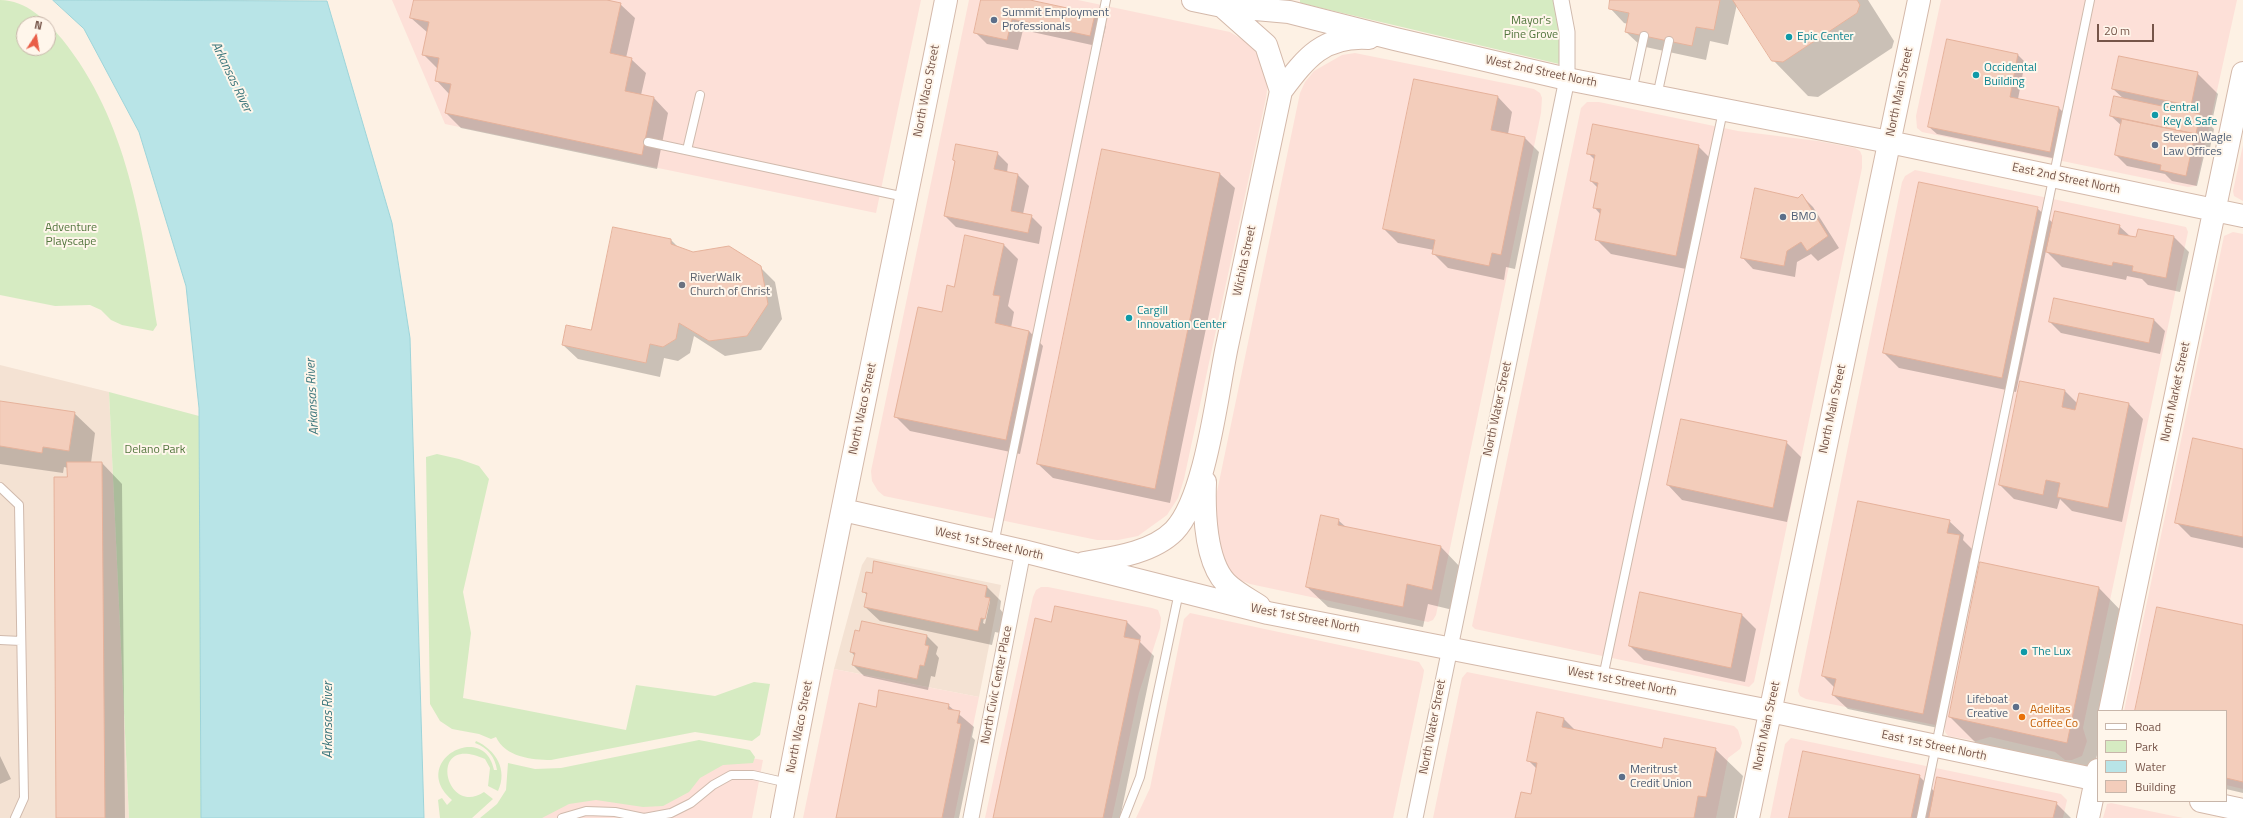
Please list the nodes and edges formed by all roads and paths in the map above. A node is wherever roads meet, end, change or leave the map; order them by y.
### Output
1 (946, 0) edge
2 (1106, 0) edge
3 (1193, 0) edge
4 (1561, 0) edge
5 (1919, 0) edge
6 (2090, 0) edge
7 (1223, 3) edge
8 (1290, 6) edge
9 (1644, 36) dead end
10 (1395, 39) junction
11 (1669, 41) dead end
12 (2243, 72) edge
13 (1567, 79) junction
14 (1281, 91) junction
15 (1632, 92) junction
16 (700, 95) dead end
17 (1657, 97) junction
18 (1723, 110) junction
19 (648, 142) dead end
20 (1889, 142) junction
21 (687, 150) junction
22 (2054, 176) junction
23 (906, 197) junction
24 (2214, 210) junction
25 (2243, 216) edge
26 (1206, 454) junction
27 (0, 487) edge
28 (843, 510) junction
29 (994, 544) junction
30 (1023, 551) junction
31 (1075, 564) junction
32 (1179, 590) junction
33 (1268, 613) junction
34 (0, 640) edge
35 (21, 641) junction
36 (1449, 647) junction
37 (1603, 678) junction
38 (2110, 710) edge
39 (1770, 711) junction
40 (1936, 746) junction
41 (2097, 776) edge
42 (789, 783) junction
43 (2206, 802) edge
44 (2243, 810) edge
45 (15, 818) edge
46 (562, 818) edge
47 (782, 818) edge
48 (971, 818) edge
49 (1124, 818) edge
50 (1415, 818) edge
51 (1748, 818) edge
52 (1921, 818) edge
53 (2088, 818) edge

1 - 23 street, North Waco Street
2 - 29 lane
3 - 7 street, West 2nd Street North
4 - 13 street, North Water Street
5 - 20 street, North Main Street
6 - 22 lane
7 - 8 street, West 2nd Street North
7 - 14 street
8 - 10 street, West 2nd Street North
9 - 15 lane
10 - 13 street, West 2nd Street North
10 - 14 street
11 - 17 lane
12 - 24 street, North Market Street
13 - 15 street, West 2nd Street North
13 - 36 street, North Water Street
14 - 26 street, Wichita Street
15 - 17 street, West 2nd Street North
16 - 21 lane
17 - 18 street, West 2nd Street North
18 - 20 street, West 2nd Street North
18 - 37 lane
19 - 21 lane
20 - 22 street, East 2nd Street North
20 - 39 street, North Main Street
21 - 23 lane
22 - 24 street, East 2nd Street North
22 - 40 lane
23 - 28 street, North Waco Street
24 - 25 street, East 2nd Street North
24 - 38 street, North Market Street
26 - 31 street
26 - 33 street
27 - 35 lane
28 - 29 street, West 1st Street North
28 - 42 street, North Waco Street
29 - 30 street, West 1st Street North
30 - 31 street, West 1st Street North
30 - 48 street, North Civic Center Place
31 - 32 street, West 1st Street North
32 - 33 street, West 1st Street North
32 - 49 lane
33 - 36 street, West 1st Street North
34 - 35 lane
35 - 45 lane
36 - 37 street, West 1st Street North
36 - 50 street, North Water Street
37 - 39 street, West 1st Street North
39 - 40 street, East 1st Street North
39 - 51 street, North Main Street
40 - 41 street, East 1st Street North
40 - 52 lane
41 - 53 street
42 - 46 lane
42 - 47 street, North Waco Street
43 - 44 street

